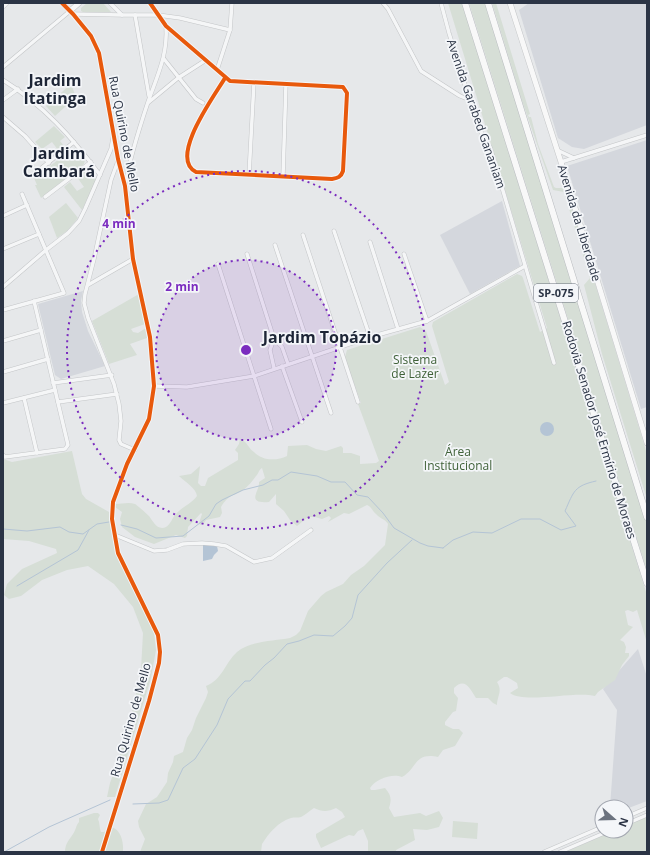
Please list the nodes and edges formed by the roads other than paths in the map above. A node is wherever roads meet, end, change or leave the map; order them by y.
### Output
1 (62, 3) edge
2 (79, 3) edge
3 (110, 3) edge
4 (150, 3) edge
5 (232, 3) edge
6 (383, 3) edge
7 (441, 3) edge
8 (465, 3) edge
9 (488, 3) edge
10 (510, 3) edge
11 (72, 12) junction
12 (158, 15) junction
13 (122, 16) junction
14 (135, 16) junction
15 (166, 26) junction
16 (230, 30) junction
17 (164, 59) junction
18 (206, 60) junction
19 (3, 67) edge
20 (217, 70) junction
21 (178, 78) junction
22 (225, 78) junction
23 (3, 80) edge
24 (254, 82) junction
25 (286, 83) junction
26 (18, 89) junction
27 (150, 97) junction
28 (3, 100) edge
29 (470, 100) junction
30 (148, 102) junction
31 (203, 103) dead end
32 (3, 117) edge
33 (114, 135) junction
34 (647, 135) edge
35 (74, 142) junction
36 (556, 150) junction
37 (574, 158) junction
38 (118, 159) junction
39 (91, 162) junction
40 (561, 162) junction
41 (49, 163) junction
42 (34, 174) dead end
43 (100, 175) junction
44 (250, 175) junction
45 (283, 176) junction
46 (125, 186) junction
47 (22, 194) dead end
48 (45, 198) dead end
49 (27, 205) junction
50 (3, 216) edge
51 (334, 231) dead end
52 (39, 234) junction
53 (303, 235) dead end
54 (370, 242) dead end
55 (275, 245) dead end
56 (3, 249) edge
57 (46, 250) junction
58 (247, 254) dead end
59 (404, 254) dead end
60 (132, 259) junction
61 (218, 264) dead end
62 (525, 266) junction
63 (88, 285) junction
64 (3, 287) edge
65 (34, 301) junction
66 (3, 310) edge
67 (427, 321) junction
68 (398, 329) junction
69 (41, 330) junction
70 (370, 337) junction
71 (274, 340) junction
72 (3, 341) edge
73 (340, 347) junction
74 (312, 356) junction
75 (48, 359) junction
76 (554, 363) dead end
77 (288, 364) junction
78 (282, 366) junction
79 (274, 368) junction
80 (3, 372) edge
81 (112, 375) junction
82 (254, 376) junction
83 (53, 383) junction
84 (154, 386) junction
85 (55, 390) junction
86 (117, 394) junction
87 (24, 398) junction
88 (58, 402) junction
89 (358, 402) dead end
90 (3, 403) edge
91 (331, 413) dead end
92 (302, 422) dead end
93 (271, 429) dead end
94 (647, 443) edge
95 (134, 450) junction
96 (37, 453) junction
97 (3, 455) edge
98 (647, 517) edge
99 (311, 530) dead end
100 (115, 535) junction
101 (647, 583) edge
102 (645, 809) edge
103 (634, 814) edge
104 (646, 815) edge
105 (634, 820) edge
106 (594, 830) edge
107 (594, 837) edge
108 (102, 852) edge
109 (544, 852) edge
110 (560, 852) edge

1 - 11 street, Rua Quirino de Mello
2 - 11 street
3 - 13 street
4 - 12 street
5 - 16 street
6 - 29 street
7 - 29 street, Avenida Garabed Gananiam
8 - 101 highway, Rodovia Senador José Ermírio de Moraes / SP-075
9 - 98 highway, Rodovia Senador José Ermírio de Moraes / SP-075
10 - 36 street, Avenida da Liberdade
11 - 13 street
11 - 19 street
11 - 33 street, Rua Quirino de Mello
12 - 14 street
12 - 15 street
12 - 16 street
13 - 14 street
14 - 27 street
15 - 17 street
15 - 18 street
16 - 20 street
17 - 21 street
17 - 27 street
18 - 20 street
18 - 21 street
20 - 22 street
21 - 30 street
21 - 31 street
22 - 24 street
22 - 44 street
23 - 26 street
24 - 25 street
24 - 44 street
25 - 45 street
25 - 45 street
26 - 28 street
26 - 35 street
27 - 30 street
29 - 62 street, Avenida Garabed Gananiam
30 - 46 street
32 - 41 street
33 - 38 street, Rua Quirino de Mello
33 - 43 street
34 - 37 street
35 - 39 street
35 - 41 street
36 - 37 street
36 - 40 street, Avenida da Liberdade
37 - 40 street
38 - 46 street, Rua Quirino de Mello
38 - 63 street
39 - 43 street
39 - 48 street
40 - 94 street, Avenida da Liberdade
41 - 42 street
43 - 57 street
44 - 45 street
46 - 60 street, Rua Quirino de Mello
47 - 49 street
49 - 50 street
49 - 52 street
51 - 70 street
52 - 56 street
52 - 57 street
53 - 73 street
54 - 68 street
55 - 74 street
57 - 64 street
57 - 65 street
58 - 71 street
59 - 67 street
60 - 63 street
60 - 84 street, Rua Quirino de Mello
61 - 82 street
62 - 67 street
62 - 76 street, Avenida Garabed Gananiam
63 - 81 street
65 - 66 street
65 - 69 street
67 - 68 street
68 - 70 street
69 - 72 street
69 - 75 street
70 - 73 street
71 - 77 street
71 - 79 street
73 - 74 street
73 - 89 street
74 - 77 street
74 - 91 street
75 - 80 street
75 - 83 street
77 - 78 street
78 - 79 street
78 - 92 street
79 - 82 street
81 - 83 street
81 - 86 street
82 - 84 street
82 - 93 street
83 - 85 street
84 - 95 street, Rua Quirino de Mello
85 - 87 street
85 - 88 street
86 - 88 street
86 - 95 street
87 - 90 street
87 - 96 street
88 - 96 street
95 - 100 street, Rua Quirino de Mello
96 - 97 street
99 - 100 street
100 - 108 street, Rua Quirino de Mello
102 - 103 street
102 - 104 street
104 - 105 street
106 - 109 street
107 - 110 street

